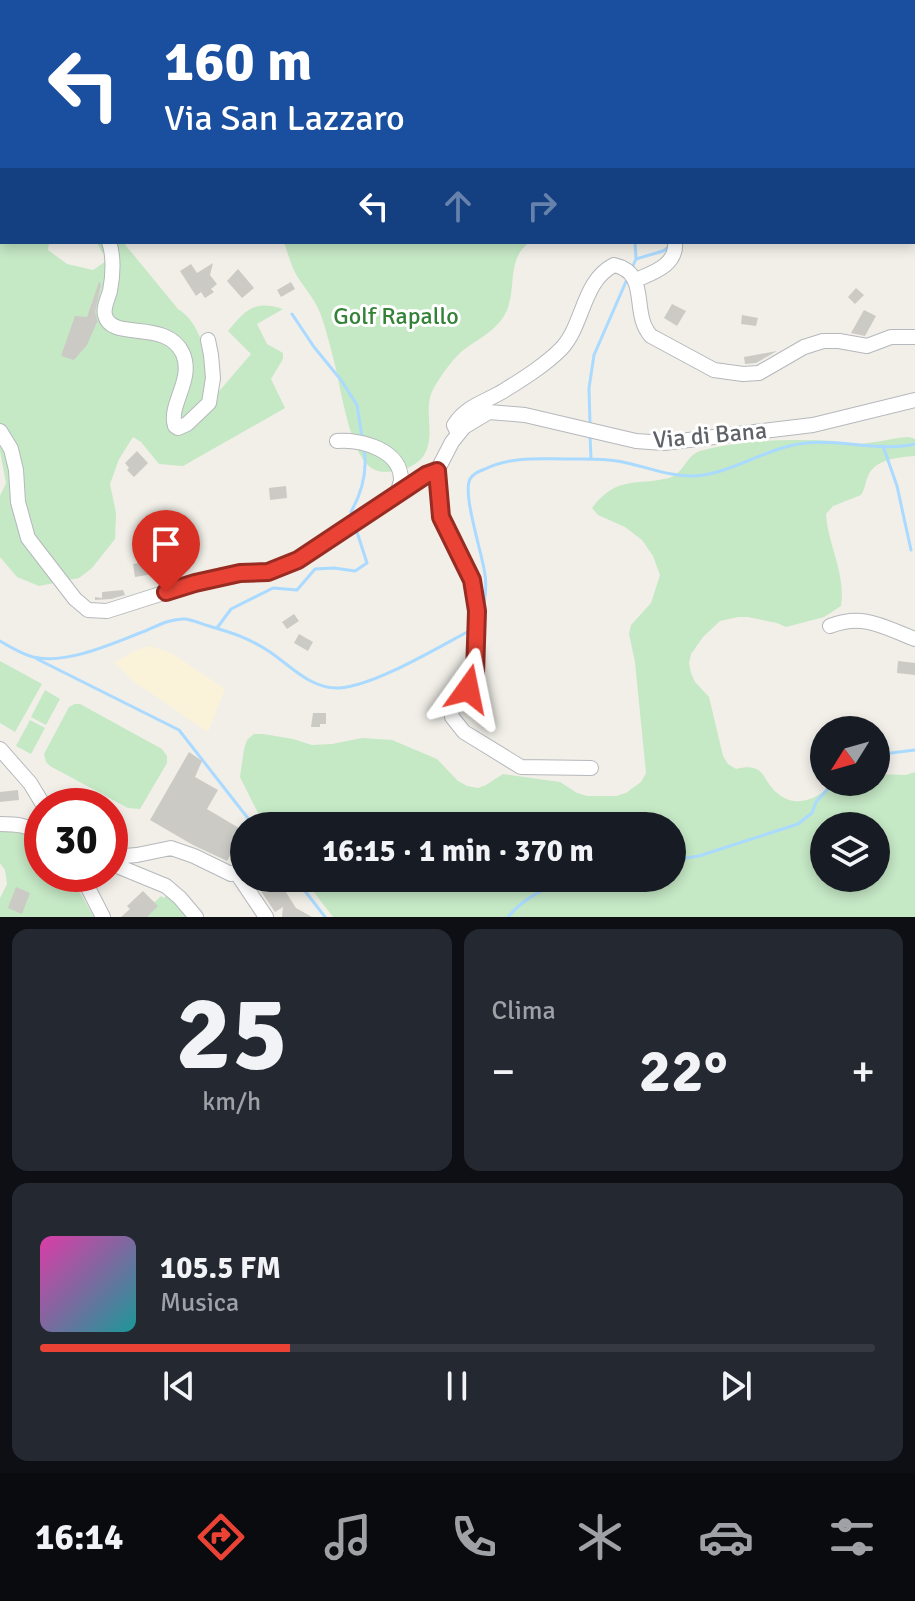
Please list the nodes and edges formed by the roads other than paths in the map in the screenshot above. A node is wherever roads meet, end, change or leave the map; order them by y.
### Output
1 (109, 244) edge
2 (675, 244) edge
3 (636, 280) junction
4 (915, 337) edge
5 (208, 340) dead end
6 (915, 400) edge
7 (0, 431) edge
8 (458, 434) junction
9 (337, 441) dead end
10 (437, 471) junction
11 (397, 494) junction
12 (830, 626) dead end
13 (915, 639) edge
14 (0, 749) edge
15 (591, 768) dead end
16 (33, 788) edge
17 (0, 824) edge
18 (24, 826) edge
19 (128, 856) edge
20 (128, 870) edge
21 (230, 874) edge
22 (90, 892) edge
23 (252, 892) edge
24 (103, 917) edge
25 (196, 917) edge
26 (266, 917) edge

1 - 5 street
2 - 3 street
3 - 4 street
3 - 8 street
6 - 8 street, Via di Bana
7 - 11 street
8 - 10 street, Via di Bana
9 - 11 street
10 - 11 street
10 - 15 street
12 - 13 street
14 - 16 street
17 - 18 street
19 - 21 street
20 - 25 street
22 - 24 street
23 - 26 street

